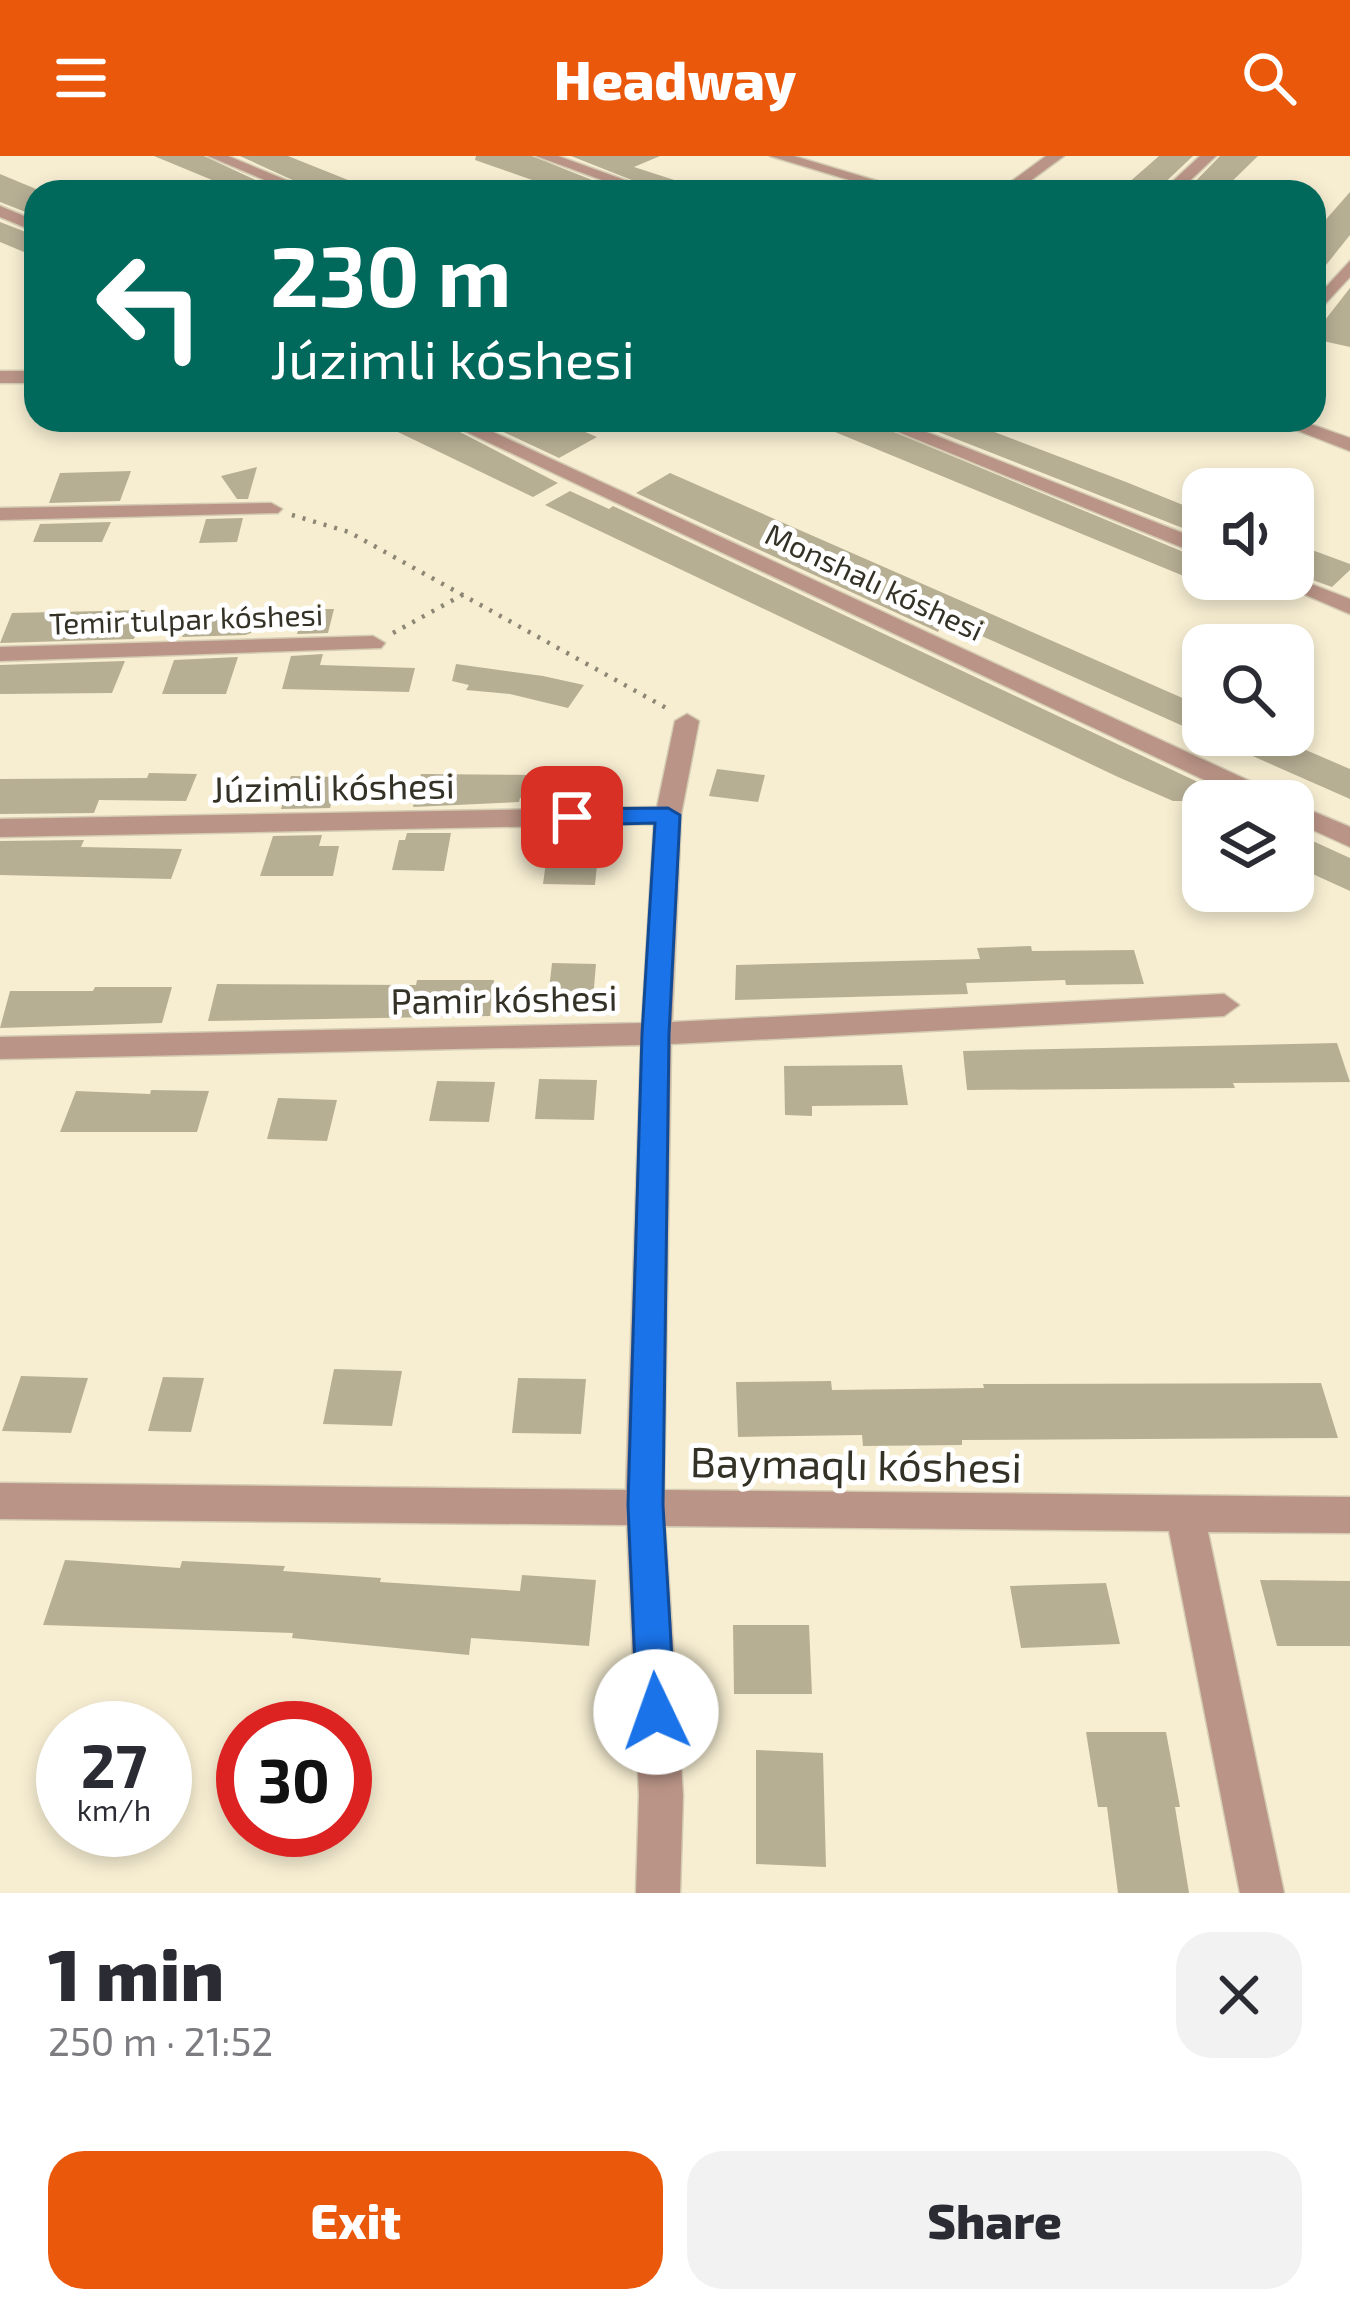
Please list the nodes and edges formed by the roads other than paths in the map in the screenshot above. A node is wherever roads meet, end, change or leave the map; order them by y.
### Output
1 (214, 156) edge
2 (543, 156) edge
3 (777, 156) edge
4 (1056, 156) edge
5 (1209, 156) edge
6 (276, 180) edge
7 (614, 180) edge
8 (836, 180) edge
9 (1022, 180) edge
10 (1182, 180) edge
11 (1350, 266) edge
12 (1326, 296) edge
13 (477, 432) edge
14 (909, 432) edge
15 (1314, 432) edge
16 (1350, 445) edge
17 (271, 509) road end
18 (0, 514) edge
19 (1182, 541) edge
20 (1314, 593) edge
21 (1350, 607) edge
22 (373, 643) road end
23 (0, 654) edge
24 (687, 721) road end
25 (1226, 780) edge
26 (668, 815) junction
27 (1314, 821) edge
28 (0, 828) edge
29 (1350, 838) edge
30 (1224, 1005) dead end
31 (656, 1034) junction
32 (0, 1048) edge
33 (0, 1501) edge
34 (645, 1505) junction
35 (1185, 1512) junction
36 (1350, 1515) edge
37 (658, 1893) edge
38 (1262, 1893) edge

1 - 6 street
2 - 7 street
3 - 8 street
4 - 9 street
5 - 10 street
11 - 12 street
13 - 25 street, Monshalı kóshesi
14 - 19 street
15 - 16 street
17 - 18 street
20 - 21 street
22 - 23 street, Temir tulpar kóshesi
24 - 26 street
26 - 28 street, Júzimli kóshesi
26 - 31 street
27 - 29 street
30 - 31 street, Pamir kóshesi
31 - 32 street, Pamir kóshesi
31 - 34 street
33 - 34 street, Baymaqlı kóshesi
34 - 35 street, Baymaqlı kóshesi
34 - 37 street
35 - 36 street, Baymaqlı kóshesi
35 - 38 street

